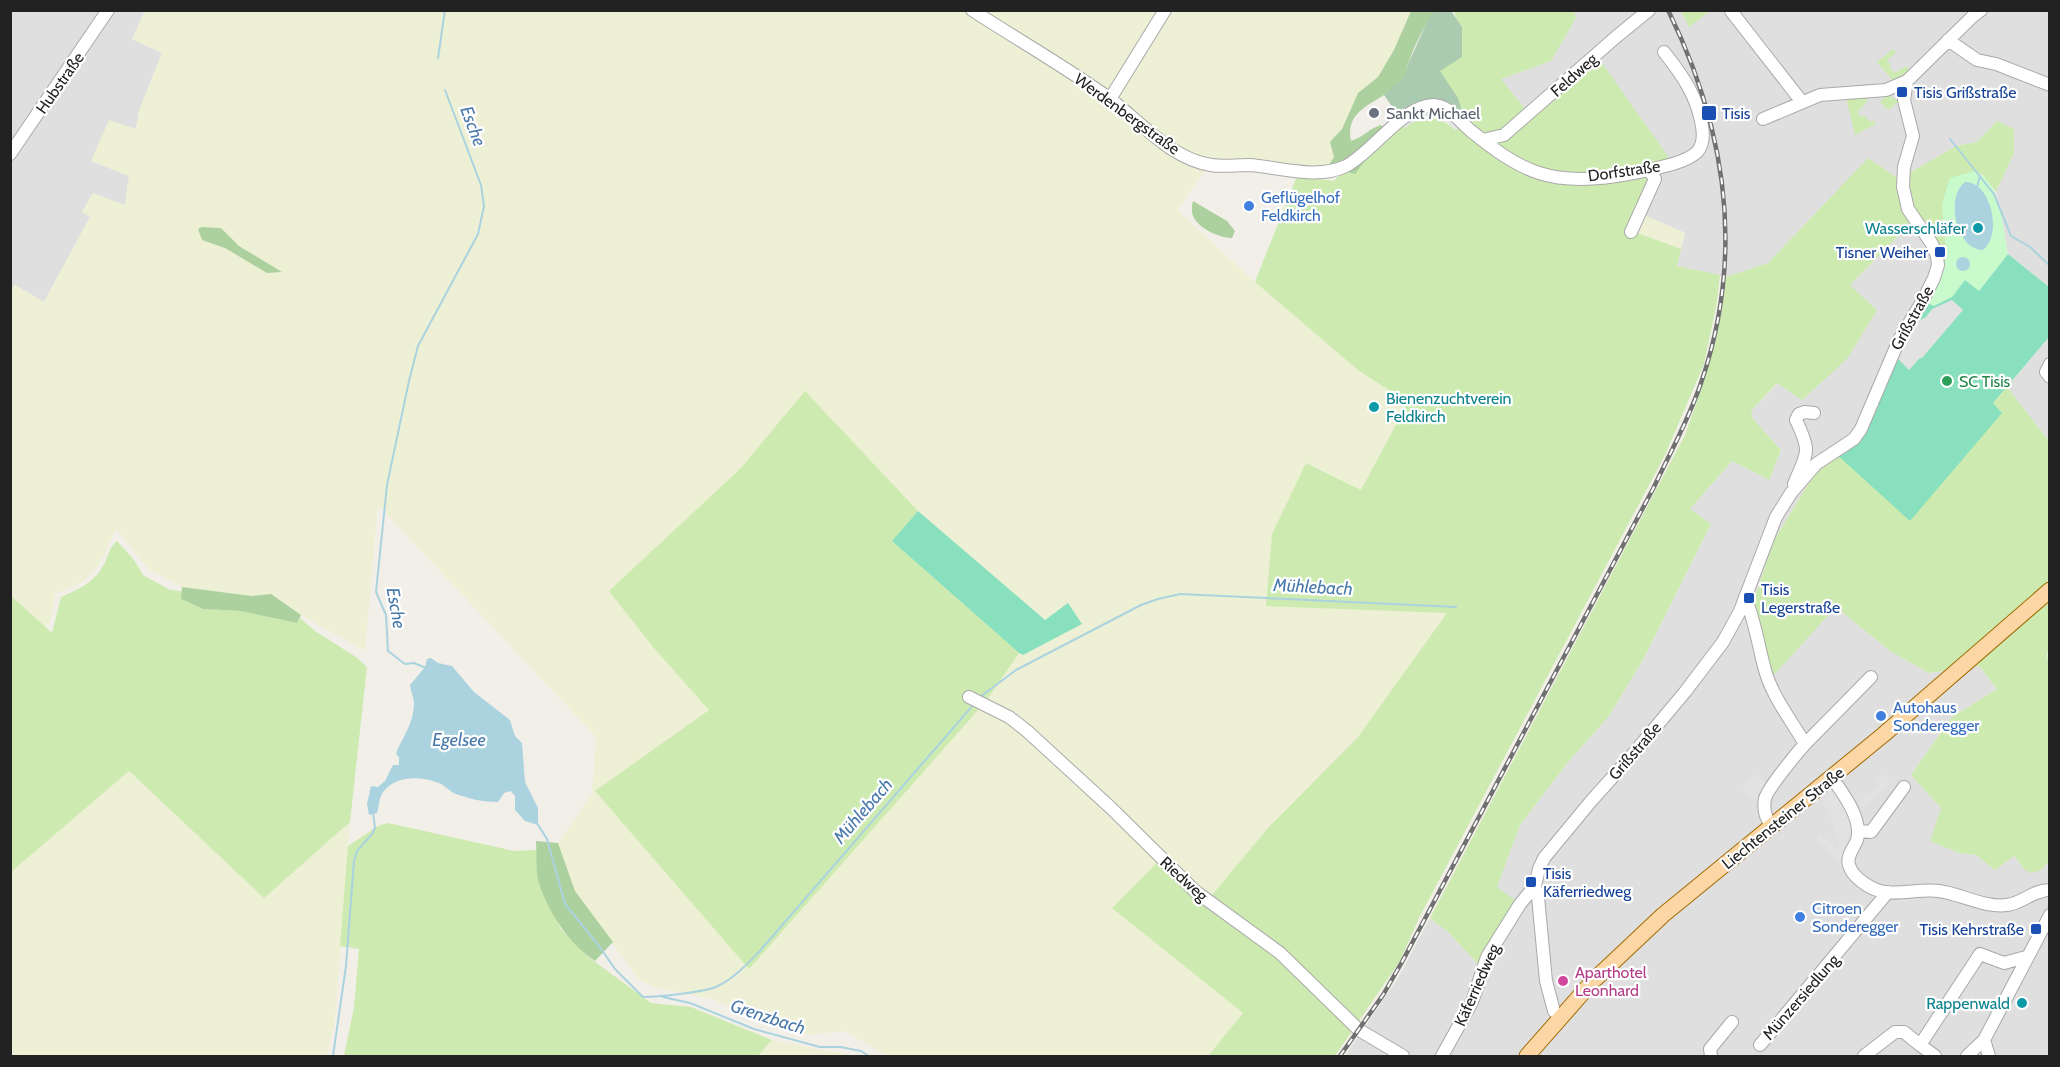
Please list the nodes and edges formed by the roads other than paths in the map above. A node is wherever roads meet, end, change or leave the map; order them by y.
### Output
1 (108, 10) edge
2 (972, 10) edge
3 (1165, 10) edge
4 (1649, 10) edge
5 (1981, 10) edge
6 (1731, 11) edge
7 (1948, 40) junction
8 (1664, 52) dead end
9 (1907, 81) junction
10 (2049, 85) edge
11 (1886, 90) junction
12 (1110, 99) junction
13 (1904, 100) junction
14 (1802, 102) junction
15 (1764, 119) dead end
16 (1498, 138) junction
17 (1483, 140) junction
18 (1499, 152) junction
19 (10, 154) edge
20 (1333, 170) joint
21 (1649, 170) junction
22 (1631, 231) dead end
23 (2049, 364) edge
24 (2049, 377) edge
25 (1814, 413) dead end
26 (1791, 493) junction
27 (2049, 590) edge
28 (1745, 597) junction
29 (1871, 677) dead end
30 (974, 700) dead end
31 (1805, 744) junction
32 (1832, 778) junction
33 (1904, 787) dead end
34 (1772, 827) junction
35 (1859, 831) junction
36 (1535, 886) junction
37 (2049, 890) edge
38 (1888, 892) junction
39 (2049, 915) edge
40 (2026, 957) junction
41 (1561, 1016) junction
42 (1732, 1022) dead end
43 (1984, 1040) junction
44 (1760, 1045) dead end
45 (1920, 1045) junction
46 (1403, 1056) edge
47 (1442, 1056) edge
48 (1527, 1056) edge
49 (1710, 1056) edge
50 (1864, 1056) edge
51 (1935, 1056) edge
52 (1967, 1056) edge
53 (1989, 1056) edge

1 - 19 street, Hubstraße
2 - 12 street, Werdenbergstraße
3 - 12 street
4 - 16 street, Feldweg
5 - 7 street
6 - 14 street
7 - 9 street
7 - 10 street
8 - 21 street, Dorfstraße
9 - 11 street
9 - 13 street, Grißstraße
11 - 13 street
11 - 14 street
12 - 20 street, Werdenbergstraße
13 - 26 street, Grißstraße
14 - 15 street
16 - 17 street, Feldweg
16 - 18 street
17 - 18 street, Dorfstraße
17 - 20 street, Dorfstraße
18 - 21 street, Dorfstraße
21 - 22 street
23 - 24 street
25 - 26 street, Grißstraße
26 - 28 street, Grißstraße
27 - 32 main road, Liechtensteiner Straße
28 - 31 street
28 - 36 street, Grißstraße
29 - 31 street
30 - 46 street, Riedweg
31 - 34 street
32 - 34 main road, Liechtensteiner Straße
32 - 35 street
33 - 35 street
34 - 41 main road, Liechtensteiner Straße
35 - 38 street
36 - 41 street, Grißstraße
36 - 47 street, Käferriedweg
37 - 38 street
38 - 44 street, Münzersiedlung
39 - 40 street
40 - 43 street
40 - 45 street
41 - 48 main road, Liechtensteiner Straße
42 - 49 street
43 - 52 street
43 - 53 street
45 - 50 street
45 - 51 street

